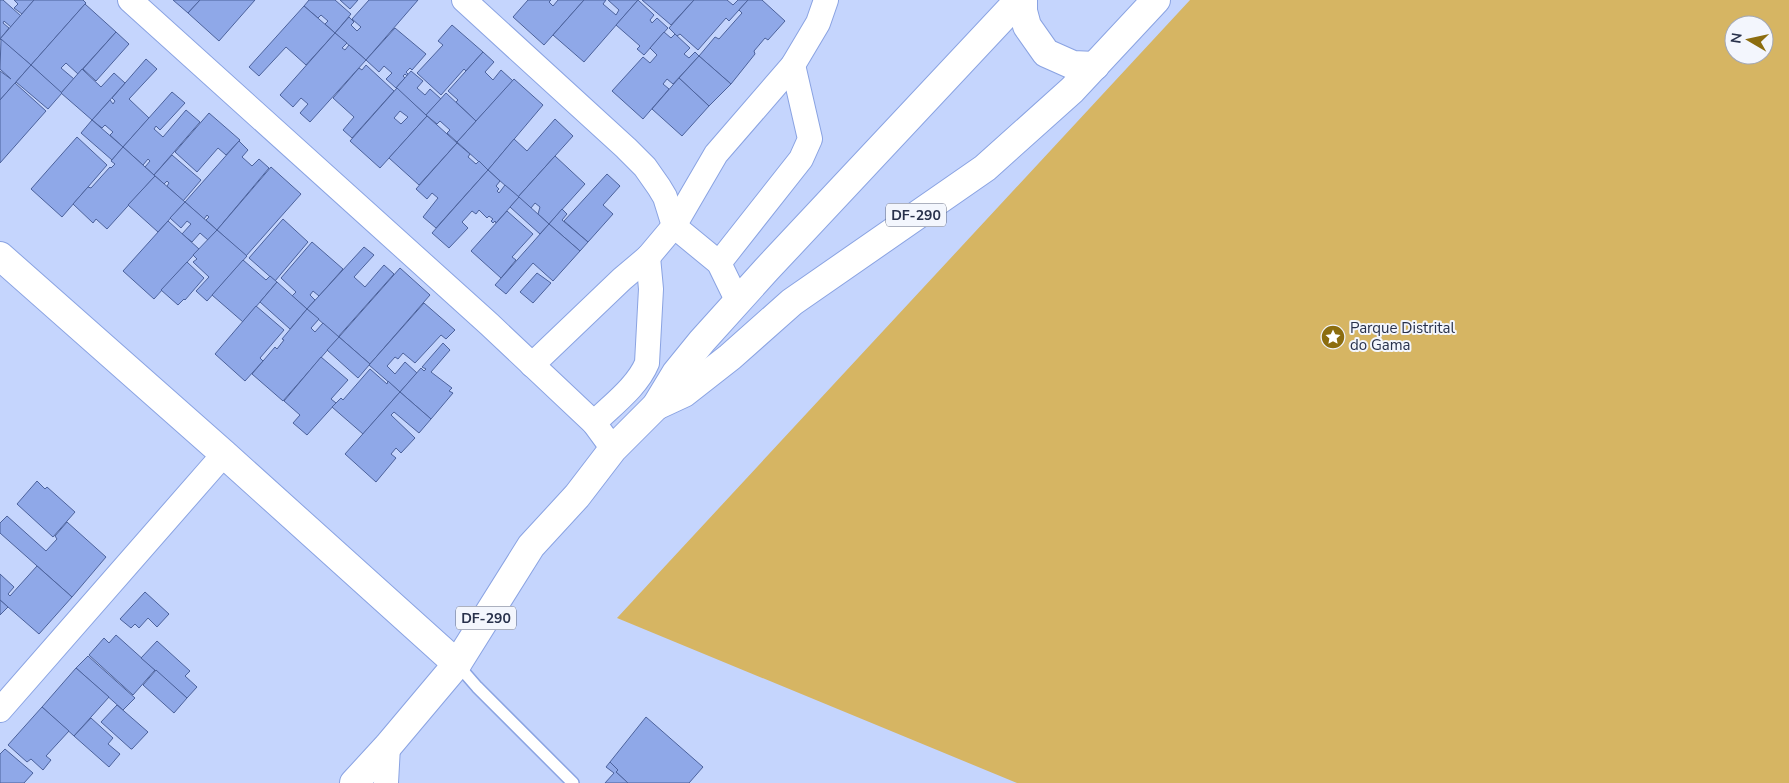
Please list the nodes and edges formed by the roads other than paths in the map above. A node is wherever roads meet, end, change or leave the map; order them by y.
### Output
1 (130, 0) edge
2 (464, 0) edge
3 (826, 0) edge
4 (1019, 0) edge
5 (1023, 0) edge
6 (1156, 0) edge
7 (793, 66) junction
8 (1095, 66) junction
9 (674, 226) junction
10 (0, 256) edge
11 (648, 257) junction
12 (719, 263) junction
13 (738, 302) junction
14 (532, 364) junction
15 (656, 406) junction
16 (594, 423) junction
17 (613, 450) junction
18 (224, 454) junction
19 (457, 664) junction
20 (0, 710) edge
21 (388, 746) junction
22 (354, 783) edge
23 (386, 783) edge
24 (573, 783) edge

1 - 14 street
2 - 9 street
3 - 7 street
4 - 13 main road, DF-290
5 - 8 main road
6 - 8 main road, DF-290
7 - 9 street
7 - 12 street
8 - 15 main road, DF-290
9 - 11 street
9 - 12 street
10 - 18 main road
11 - 14 street
11 - 16 street
12 - 13 street
13 - 15 main road, DF-290
14 - 16 street
15 - 17 main road, DF-290
16 - 17 street
17 - 19 main road, DF-290
18 - 19 main road
18 - 20 street
19 - 21 main road, DF-290
19 - 24 lane
21 - 22 main road, DF-290
21 - 23 street

